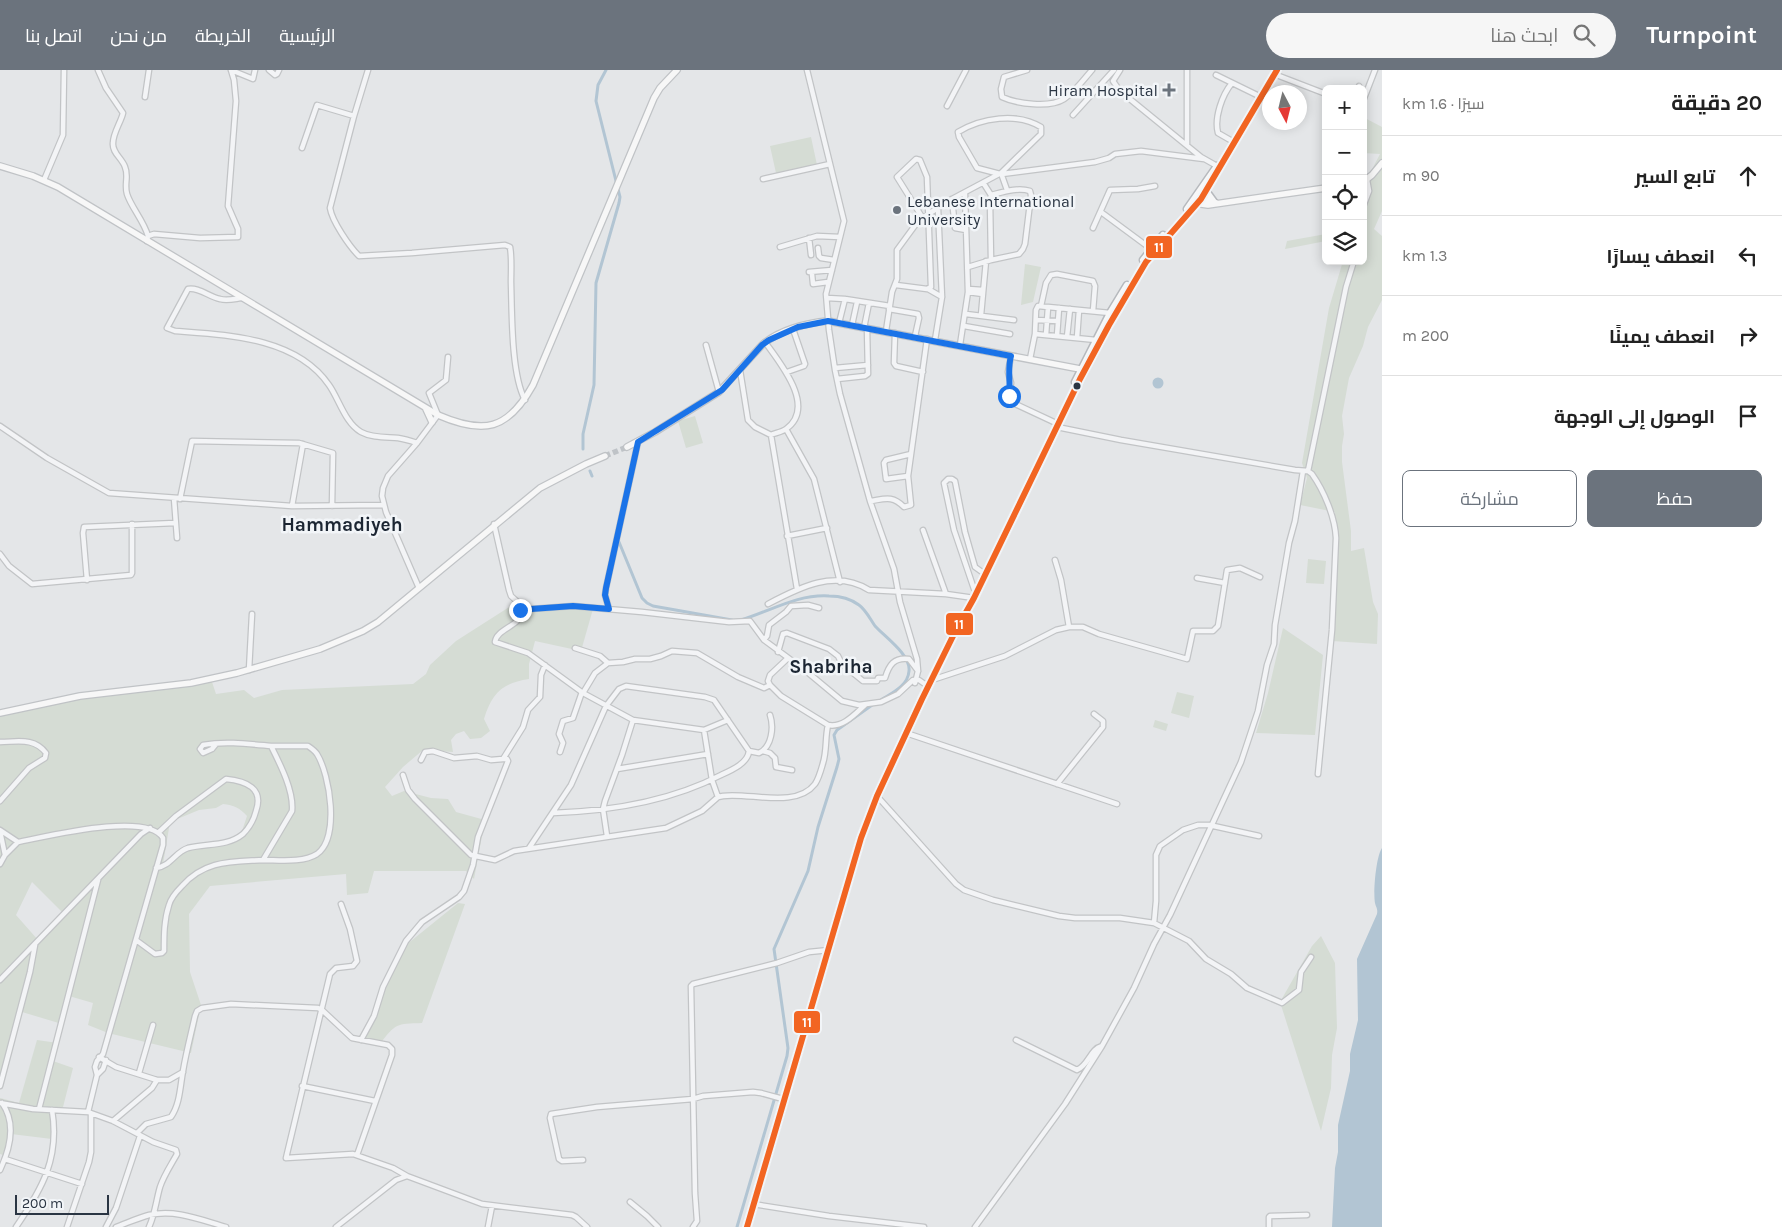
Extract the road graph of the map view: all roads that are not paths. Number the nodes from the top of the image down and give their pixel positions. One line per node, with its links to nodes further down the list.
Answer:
1 (64, 70): 39 (street)
2 (98, 70): 57 (street)
3 (148, 70): 24 (street)
4 (231, 70): 5 (street); 57 (street)
5 (255, 70)
6 (269, 70): 7 (street)
7 (279, 70)
8 (368, 70): 27 (street)
9 (677, 70): 125 (main road)
10 (807, 70): 33 (street)
11 (966, 70): 25 (street)
12 (1028, 70): 13 (street)
13 (1092, 70)
14 (1114, 70): 26 (street)
15 (1120, 70): 29 (street)
16 (1187, 70): 29 (street)
17 (1375, 70): 21 (street)
18 (1275, 71): 22 (street); 23 (highway); 44 (highway)
19 (1216, 75): 20 (street)
20 (1232, 83): 23 (street); 28 (street)
21 (1367, 91)
22 (1322, 92)
23 (1259, 96): 28 (highway)
24 (145, 97)
25 (947, 106)
26 (1073, 115)
27 (354, 116): 30 (street); 125 (street)
28 (1232, 140): 35 (highway)
29 (1187, 145): 31 (street)
30 (302, 148)
31 (1204, 159): 35 (street); 36 (street)
32 (1382, 163): 37 (main road)
33 (830, 164): 38 (street); 56 (street)
34 (0, 166): 39 (main road)
35 (1217, 166): 48 (highway)
36 (1001, 174): 36 (street); 40 (street); 43 (street)
37 (1367, 178)
38 (763, 179)
39 (44, 180): 57 (main road)
40 (984, 184): 45 (street); 46 (street)
41 (1155, 186): 51 (street)
42 (1322, 189): 49 (main road)
43 (1007, 190): 46 (street); 64 (street)
44 (1206, 191): 48 (highway); 49 (highway)
45 (965, 194): 47 (street); 55 (street)
46 (992, 195): 64 (street)
47 (952, 199): 50 (street); 55 (street)
48 (1197, 201): 49 (main road); 61 (highway); 120 (highway)
49 (1215, 203)
50 (938, 208): 52 (street); 73 (street)
51 (1101, 212): 54 (street); 61 (street)
52 (928, 215): 53 (street); 53 (street); 70 (street)
53 (922, 217): 69 (street)
54 (1093, 228)
55 (966, 230): 66 (street)
56 (840, 237): 58 (street); 63 (street)
57 (148, 238): 74 (main road)
58 (809, 238): 59 (street); 62 (street)
59 (780, 247)
60 (818, 248): 63 (street)
61 (1150, 249): 86 (highway)
62 (810, 255)
63 (834, 260): 67 (street)
64 (988, 260): 66 (street); 72 (street)
65 (1353, 265): 139 (street)
66 (968, 267): 71 (street)
67 (832, 270): 68 (street); 68 (street)
68 (828, 282): 75 (street)
69 (896, 285): 70 (street); 80 (street)
70 (928, 289): 73 (street)
71 (968, 291): 72 (street); 87 (street)
72 (983, 292): 88 (street)
73 (942, 297): 109 (street)
74 (241, 298): 126 (main road); 134 (street)
75 (827, 298): 76 (street); 92 (street)
76 (845, 299): 77 (street); 94 (street)
77 (857, 302): 78 (street); 95 (street)
78 (869, 303): 80 (street); 97 (street)
79 (1041, 306): 81 (street); 85 (street); 90 (street)
80 (890, 307): 99 (street); 104 (street)
81 (1048, 307): 82 (street); 91 (street)
82 (1058, 308): 83 (street); 93 (street)
83 (1070, 309): 84 (street); 106 (street)
84 (1079, 310): 85 (street); 107 (street)
85 (1093, 311): 86 (street)
86 (1110, 313): 110 (highway)
87 (966, 314): 88 (street); 96 (street)
88 (981, 315): 89 (street)
89 (1014, 320)
90 (1036, 320): 91 (street); 102 (street)
91 (1047, 320): 93 (street); 103 (street)
92 (828, 321): 94 (main road); 98 (main road); 118 (street)
93 (1058, 322): 105 (street)
94 (839, 323): 95 (main road)
95 (852, 325): 97 (main road)
96 (964, 326): 101 (street); 113 (street)
97 (866, 328): 99 (main road); 117 (street)
98 (793, 329): 111 (main road); 121 (street)
99 (886, 332): 100 (main road)
100 (895, 333): 104 (main road); 122 (street)
101 (1010, 334)
102 (1035, 334): 103 (street); 116 (street)
103 (1046, 335): 105 (street)
104 (915, 336): 108 (main road)
105 (1057, 336): 106 (street)
106 (1067, 337): 107 (street)
107 (1077, 338): 110 (street)
108 (928, 339): 109 (main road); 122 (street)
109 (935, 340): 113 (main road)
110 (1096, 340): 120 (highway)
111 (765, 342): 119 (main road); 121 (street)
112 (706, 345): 124 (street)
113 (960, 345): 114 (main road)
114 (1011, 356): 116 (main road); 129 (street)
115 (448, 357): 127 (street)
116 (1030, 359): 120 (main road)
117 (868, 365): 118 (street); 123 (street)
118 (835, 368): 123 (street)
119 (740, 370): 124 (main road); 132 (street)
120 (1083, 370): 129 (highway)
121 (787, 372): 131 (street)
122 (923, 372): 137 (street)
123 (837, 380): 143 (street)
124 (718, 392): 133 (main road)
125 (525, 400): 127 (main road)
126 (425, 407): 127 (main road); 128 (main road)
127 (438, 415): 128 (street)
128 (432, 422): 134 (street)
129 (1056, 425): 139 (street); 160 (highway)
130 (0, 426): 141 (street)
131 (786, 429): 132 (street); 152 (street)
132 (771, 435): 154 (street)
133 (638, 442): 136 (main road); 175 (street)
134 (417, 443): 144 (street)
135 (303, 444): 142 (street); 145 (street); 146 (street)
136 (627, 447)
137 (911, 454): 140 (street); 140 (street)
138 (605, 456): 149 (main road)
139 (1306, 471): 211 (street); 222 (street)
140 (908, 476): 143 (street)
141 (174, 498): 142 (street); 147 (street)
142 (180, 499): 145 (street)
143 (870, 501): 169 (street)
144 (383, 505): 146 (street); 166 (street)
145 (292, 506): 146 (street)
146 (332, 506)
147 (175, 523): 148 (street); 155 (street)
148 (132, 524): 163 (street); 163 (street)
149 (494, 524): 166 (main road); 173 (street)
150 (963, 524): 151 (street); 151 (street); 158 (street)
151 (953, 526): 159 (street)
152 (828, 528): 154 (street); 164 (street)
153 (922, 530): 170 (street)
154 (787, 536): 167 (street)
155 (177, 538)
156 (0, 554): 163 (street)
157 (1055, 560): 177 (street)
158 (975, 566): 159 (street); 160 (street)
159 (967, 571): 168 (street)
160 (981, 576): 168 (highway); 171 (highway)
161 (1260, 577): 165 (street)
162 (1198, 578): 165 (street)
163 (87, 580)
164 (840, 582): 167 (street); 169 (street)
165 (1225, 583): 177 (street)
166 (418, 588): 184 (main road)
167 (797, 589): 172 (street)
168 (974, 589): 171 (highway)
169 (898, 591): 170 (street); 185 (street)
170 (946, 594): 171 (street)
171 (973, 597): 187 (highway)
172 (768, 604)
173 (521, 606): 175 (street); 183 (street)
174 (820, 608): 178 (street)
175 (609, 609): 178 (street)
176 (252, 614): 184 (street)
177 (1069, 626): 187 (street)
178 (764, 640): 180 (street)
179 (575, 648): 182 (street)
180 (778, 652): 181 (street); 185 (street)
181 (787, 659): 188 (street); 190 (street)
182 (608, 663): 188 (street); 189 (street)
183 (545, 665): 189 (street); 207 (street)
184 (249, 670): 192 (main road)
185 (918, 671): 186 (street)
186 (916, 681): 187 (street); 190 (street)
187 (928, 684): 199 (highway)
188 (770, 685): 197 (street)
189 (582, 692): 191 (street); 205 (street)
190 (866, 704): 197 (street)
191 (606, 706): 195 (street); 196 (street); 220 (street)
192 (0, 713)
193 (770, 714): 204 (street)
194 (1094, 714): 214 (street)
195 (633, 720): 198 (street); 209 (street)
196 (728, 720): 198 (street); 203 (street)
197 (828, 725): 216 (street)
198 (704, 730): 206 (street)
199 (906, 734): 214 (street); 215 (highway)
200 (0, 742): 217 (street)
201 (216, 744): 202 (street)
202 (271, 746): 233 (street); 233 (street)
203 (749, 751): 204 (street); 213 (street)
204 (763, 751): 210 (street)
205 (560, 752)
206 (708, 754): 209 (street); 213 (street)
207 (503, 759): 208 (street); 231 (street)
208 (421, 760)
209 (618, 769): 219 (street)
210 (792, 770)
211 (1318, 774)
212 (403, 775): 231 (street)
213 (712, 780): 216 (street); 219 (street)
214 (1057, 784): 218 (street)
215 (877, 796): 238 (street); 242 (highway)
216 (718, 797): 227 (street)
217 (0, 801)
218 (1117, 804)
219 (604, 808): 220 (street); 227 (street)
220 (553, 813): 230 (street)
221 (139, 825): 223 (street); 226 (street); 229 (street)
222 (1212, 826): 228 (street); 238 (street); 239 (street)
223 (150, 828): 225 (street); 226 (street)
224 (0, 830): 229 (street); 232 (street)
225 (159, 832): 235 (street); 235 (street)
226 (141, 834): 236 (street)
227 (607, 836): 230 (street)
228 (1259, 836)
229 (18, 842): 232 (street)
230 (529, 848): 231 (street)
231 (474, 855): 249 (street)
232 (5, 856): 234 (street)
233 (263, 860): 240 (street)
234 (0, 864)
235 (156, 868): 240 (street)
236 (98, 880): 241 (street); 267 (street)
237 (341, 904): 247 (street)
238 (1154, 923): 239 (street)
239 (1163, 927): 244 (street); 251 (street)
240 (136, 940): 252 (street)
241 (35, 943): 243 (street); 245 (street)
242 (829, 950): 263 (highway); 264 (street)
243 (24, 954): 245 (street); 246 (street)
244 (1311, 958)
245 (32, 959): 261 (street)
246 (0, 980)
247 (322, 1010): 249 (street); 257 (street); 262 (street)
248 (153, 1025): 258 (street)
249 (361, 1040): 265 (street)
250 (1016, 1040): 251 (street)
251 (1102, 1046): 297 (street)
252 (101, 1055): 253 (street); 254 (street)
253 (106, 1061): 255 (street); 256 (street)
254 (96, 1067): 256 (street); 259 (street)
255 (116, 1067): 256 (street); 258 (street)
256 (103, 1069): 259 (street)
257 (183, 1072): 260 (street); 271 (street)
258 (139, 1073): 260 (street)
259 (97, 1075): 269 (street)
260 (157, 1080): 270 (street)
261 (0, 1086)
262 (302, 1086): 265 (street); 272 (street)
263 (778, 1098): 264 (street); 280 (highway)
264 (693, 1099): 274 (street); 295 (street)
265 (375, 1101): 272 (street)
266 (1, 1103): 267 (street); 273 (street)
267 (39, 1109): 268 (street)
268 (52, 1110): 269 (street); 276 (street)
269 (90, 1113): 270 (street); 278 (street)
270 (114, 1121): 271 (street)
271 (138, 1135): 282 (street); 287 (street)
272 (357, 1155): 277 (street)
273 (5, 1159): 275 (street); 276 (street)
274 (582, 1160)
275 (0, 1170)
276 (47, 1173): 278 (street); 285 (street)
277 (407, 1176): 281 (street); 291 (street)
278 (82, 1184): 286 (street)
279 (630, 1202): 294 (street)
280 (753, 1204): 284 (street); 296 (highway)
281 (492, 1206): 292 (street); 293 (street)
282 (155, 1214): 288 (street); 289 (street); 290 (street)
283 (1307, 1215): 298 (street)
284 (924, 1226)
285 (16, 1227)
286 (66, 1227)
287 (106, 1227)
288 (116, 1227)
289 (149, 1227)
290 (226, 1227)
291 (336, 1227)
292 (488, 1227)
293 (587, 1227)
294 (658, 1227)
295 (693, 1227)
296 (746, 1227)
297 (975, 1227)
298 (1269, 1227)

